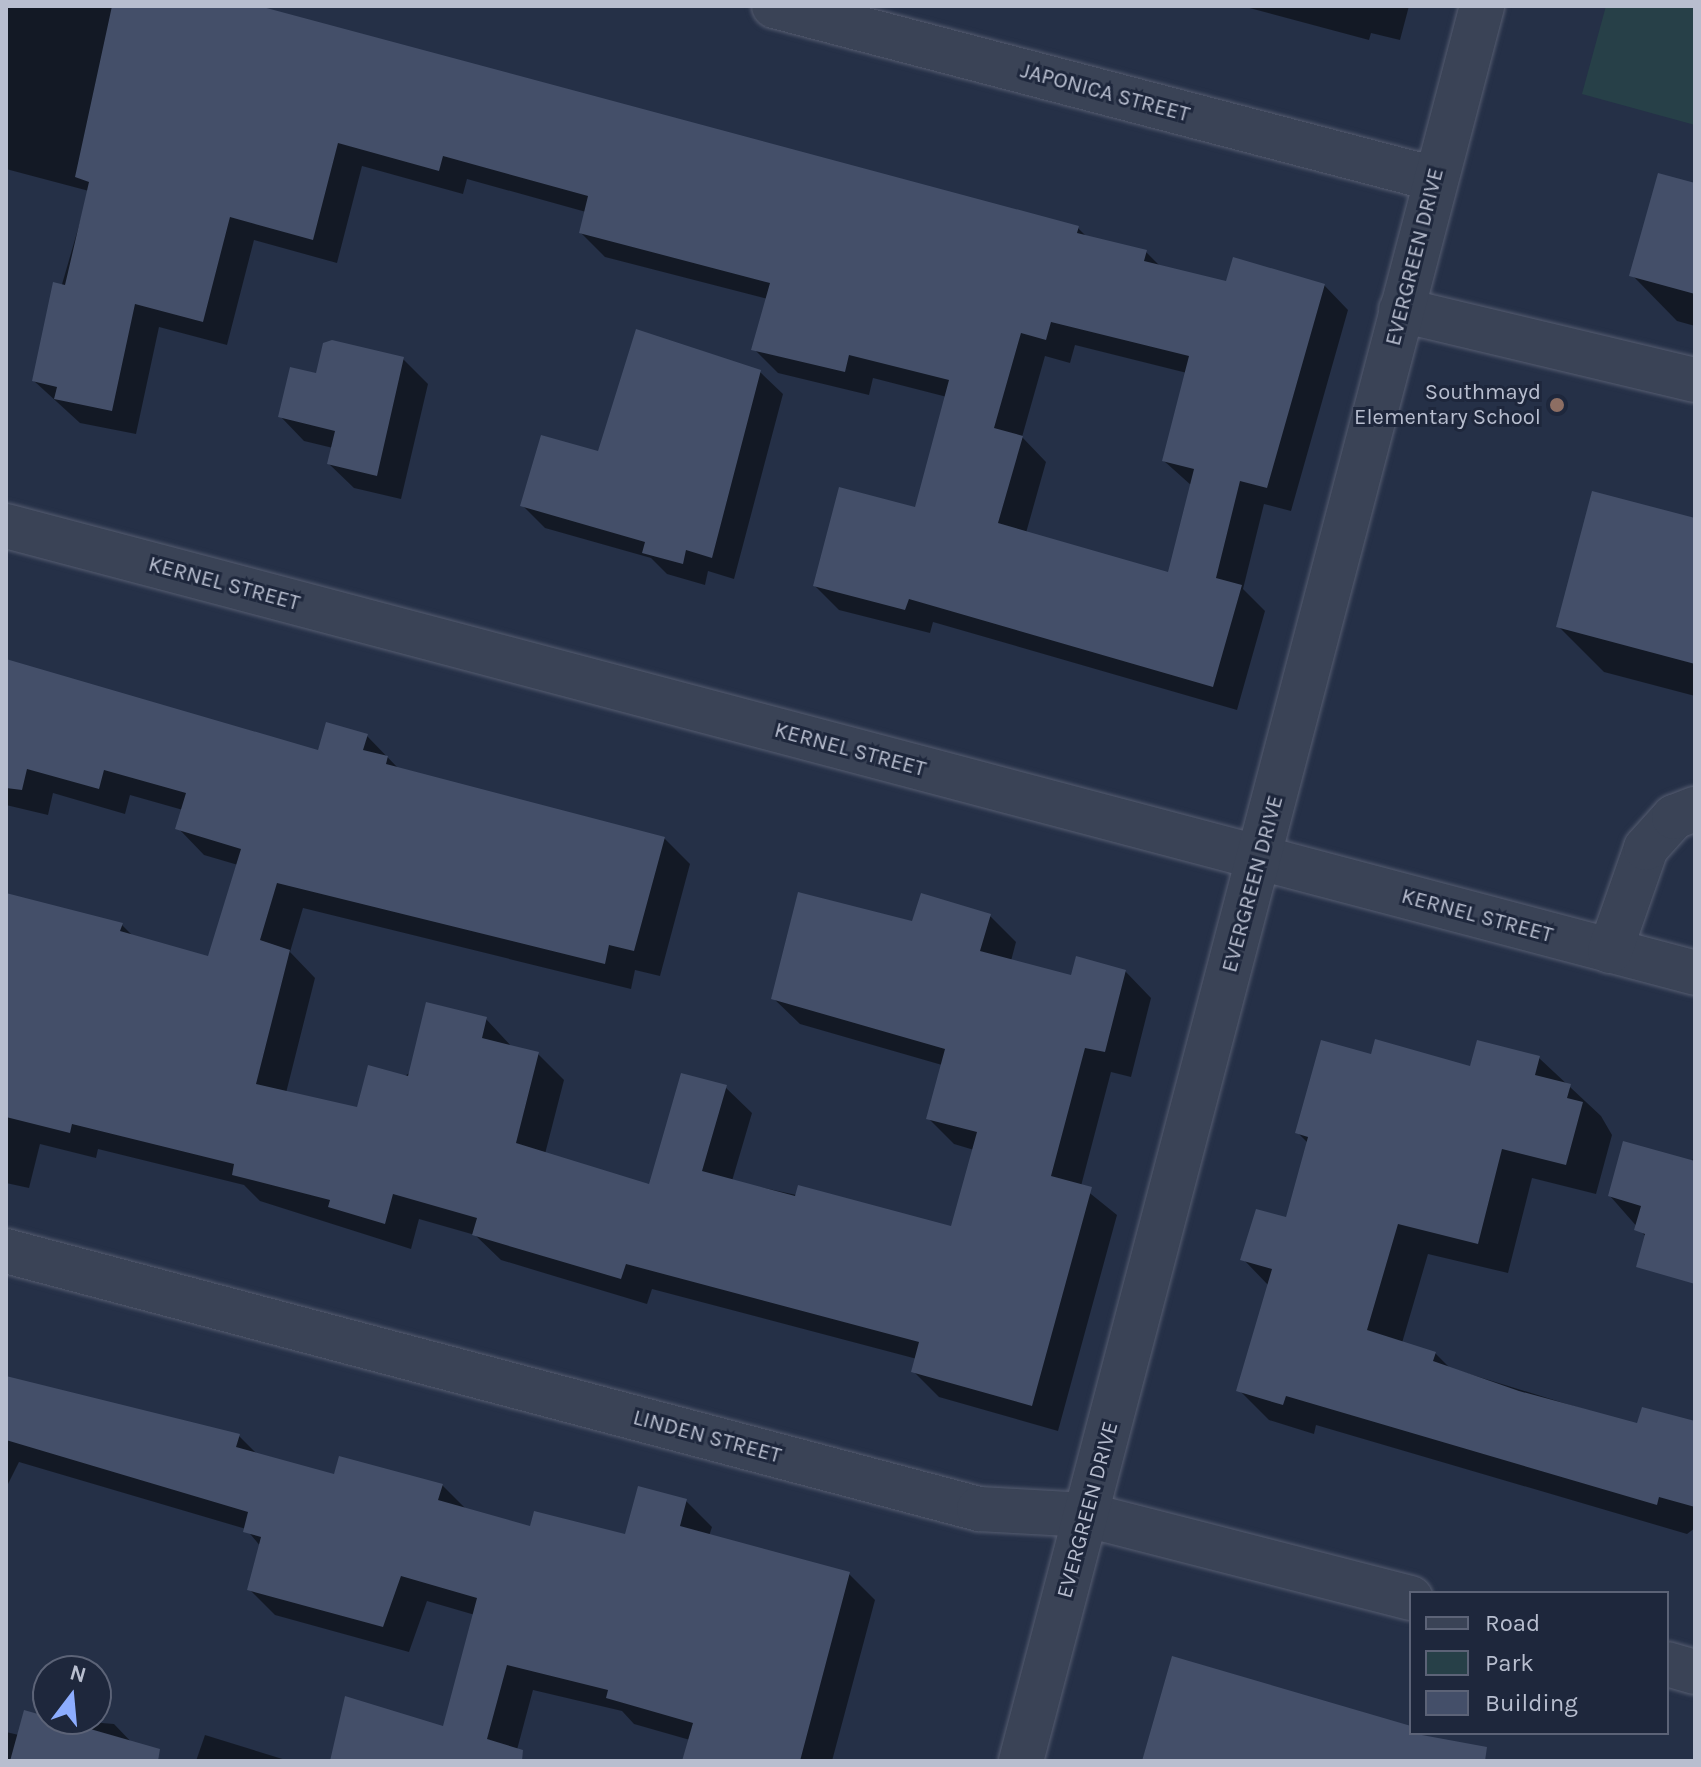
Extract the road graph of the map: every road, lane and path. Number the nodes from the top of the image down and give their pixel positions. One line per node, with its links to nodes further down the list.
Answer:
1 (774, 6): 3 (street, JAPONICA STREET)
2 (1482, 6): 3 (street, EVERGREEN DRIVE)
3 (1435, 179): 4 (street, EVERGREEN DRIVE)
4 (1401, 310): 5 (street); 8 (street, EVERGREEN DRIVE)
5 (1695, 380)
6 (6, 526): 8 (street, KERNEL STREET)
7 (1695, 809): 9 (street)
8 (1260, 859): 9 (street, KERNEL STREET); 12 (street, EVERGREEN DRIVE)
9 (1610, 951): 10 (street, KERNEL STREET)
10 (1695, 973)
11 (6, 1251): 12 (street, LINDEN STREET)
12 (1087, 1515): 13 (street, LINDEN STREET); 16 (street, EVERGREEN DRIVE)
13 (1409, 1597)
14 (1669, 1665): 15 (street)
15 (1695, 1672)
16 (1021, 1761)

